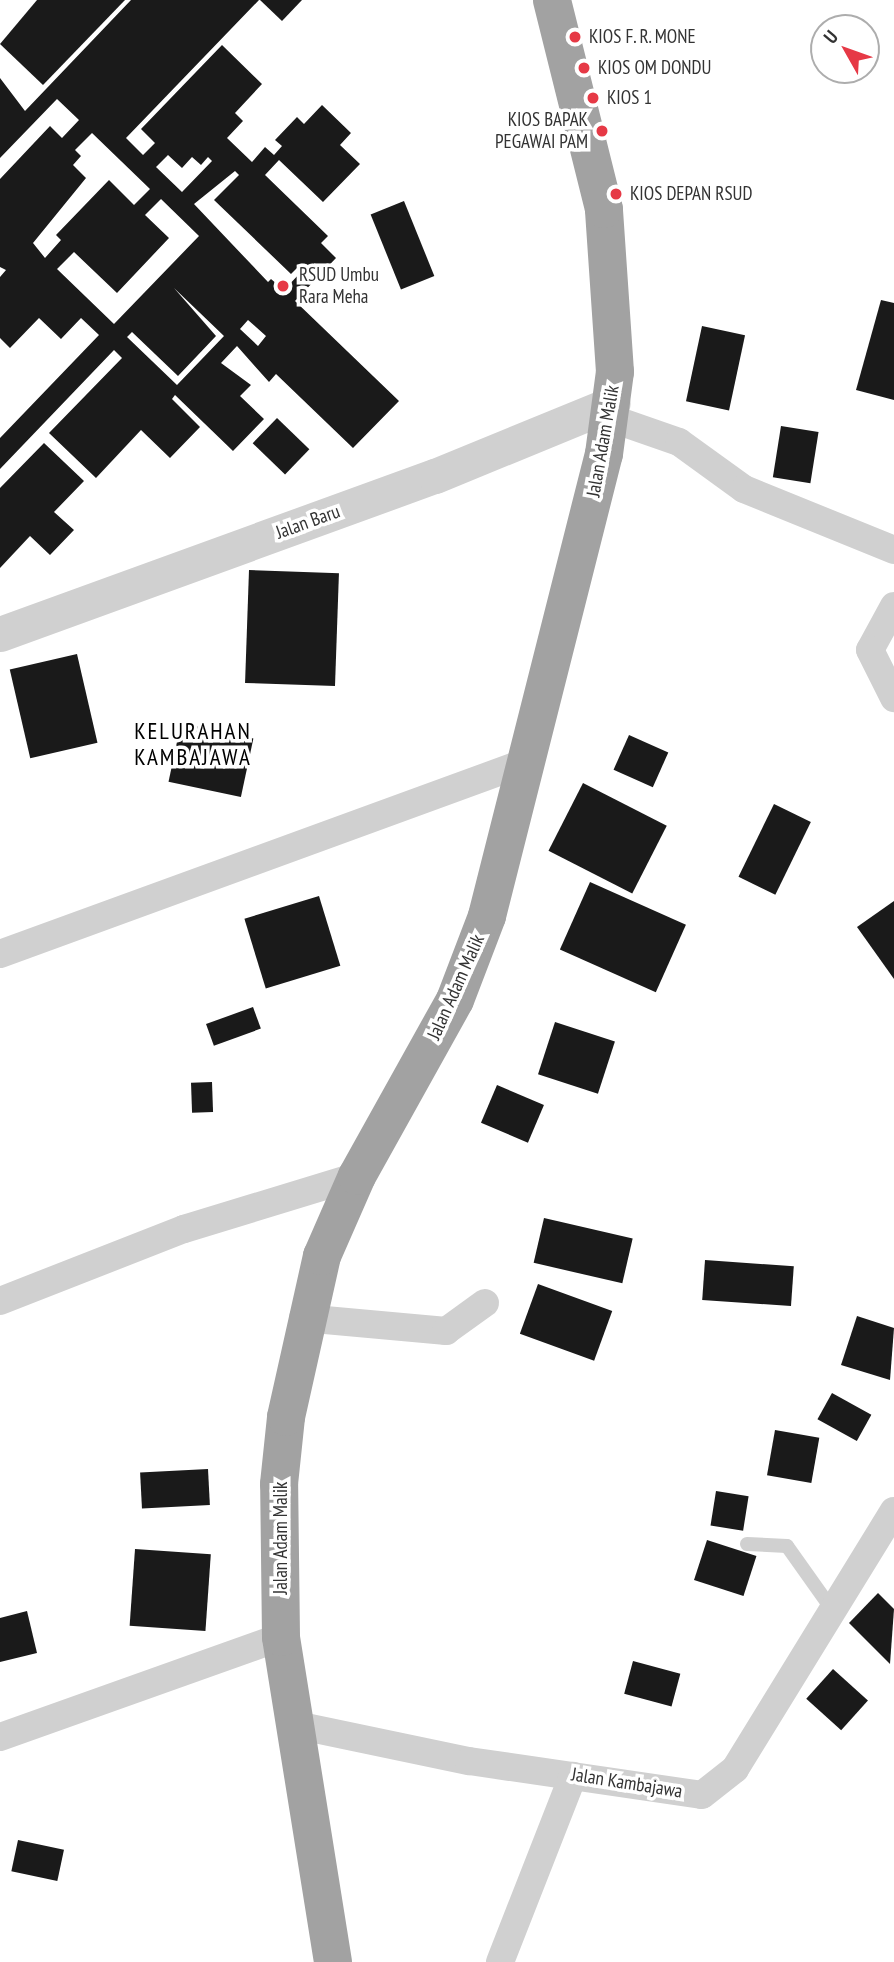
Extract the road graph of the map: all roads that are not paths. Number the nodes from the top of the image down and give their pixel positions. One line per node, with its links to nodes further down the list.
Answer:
1 (552, 0): 2 (highway, Jalan Adam Malik)
2 (612, 411): 3 (street); 5 (street, Jalan Baru); 7 (highway, Jalan Adam Malik)
3 (894, 550)
4 (894, 606): 6 (street)
5 (0, 634)
6 (894, 698)
7 (529, 761): 8 (street); 9 (highway, Jalan Adam Malik)
8 (0, 954)
9 (357, 1177): 10 (street); 12 (highway, Jalan Adam Malik)
10 (0, 1301)
11 (485, 1303): 12 (street)
12 (303, 1318): 16 (highway, Jalan Adam Malik)
13 (894, 1511): 15 (street, Jalan Kambajawa)
14 (747, 1544): 15 (lane)
15 (831, 1608): 19 (street, Jalan Kambajawa)
16 (281, 1637): 17 (highway, Jalan Adam Malik); 18 (street)
17 (296, 1725): 19 (street, Jalan Kambajawa); 20 (highway, Jalan Adam Malik)
18 (0, 1738)
19 (573, 1776): 21 (street)
20 (333, 1962)
21 (500, 1962)

